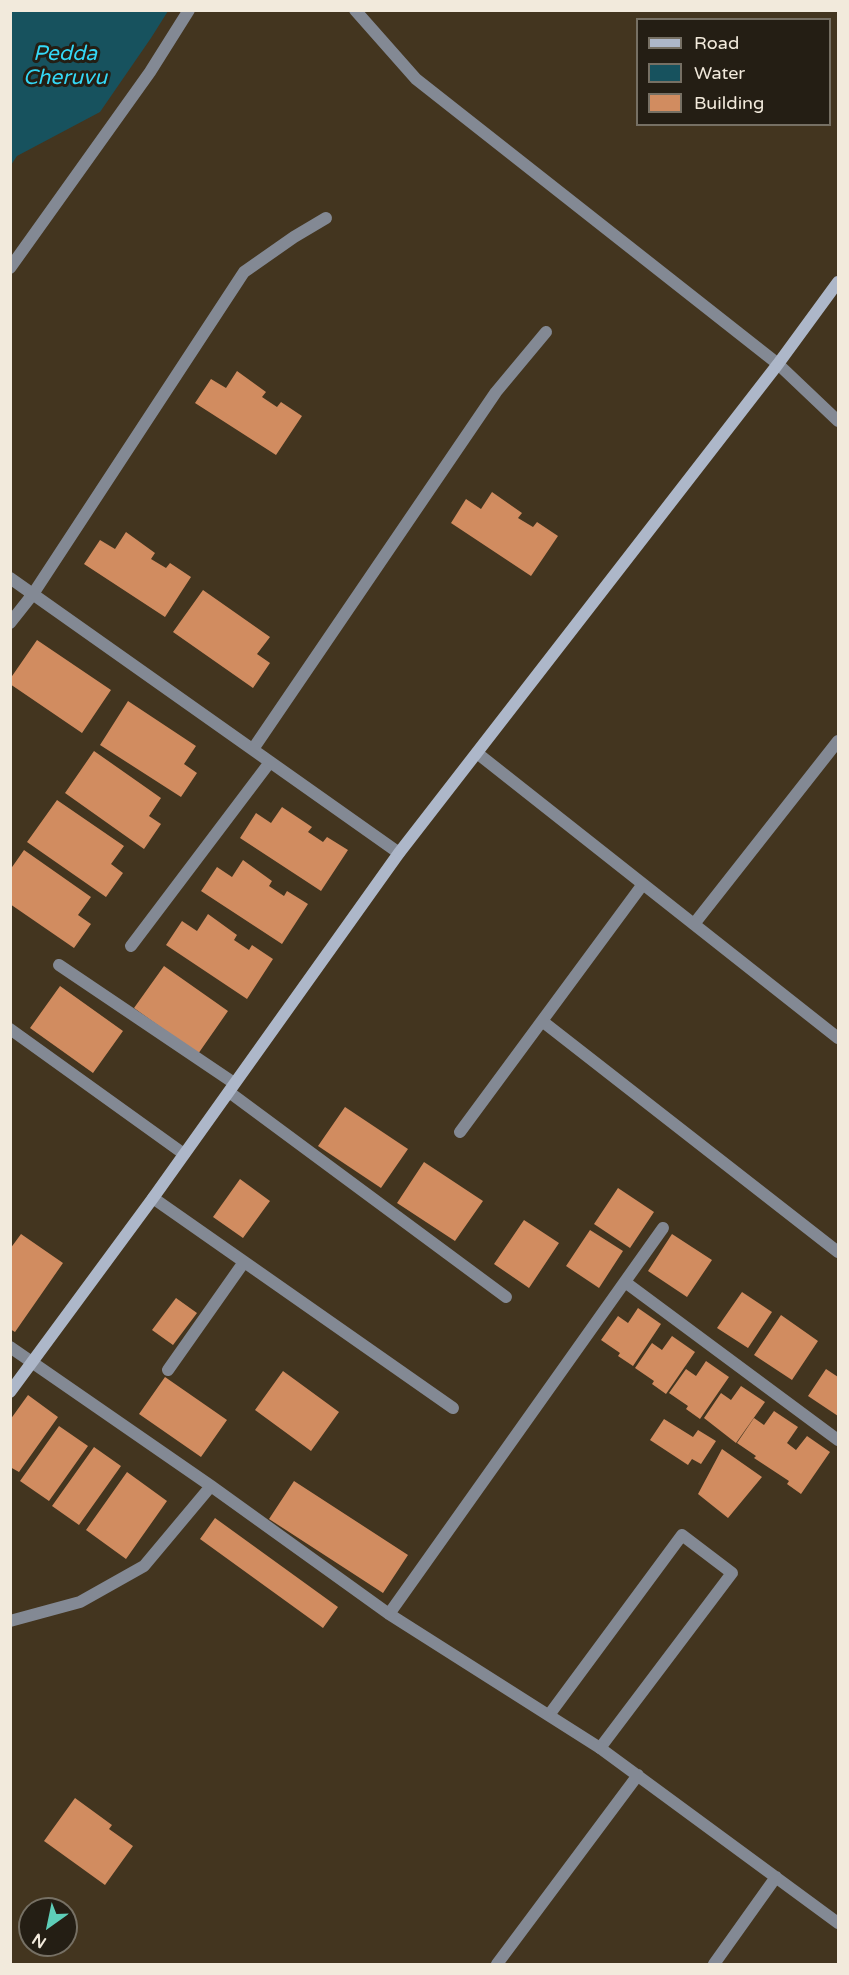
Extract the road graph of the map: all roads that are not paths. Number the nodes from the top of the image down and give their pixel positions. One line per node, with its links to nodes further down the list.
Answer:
1 (189, 10): 4 (street)
2 (355, 10): 7 (street)
3 (326, 218): 10 (street)
4 (10, 268)
5 (838, 282): 7 (street)
6 (546, 332): 13 (street)
7 (778, 364): 8 (street); 14 (street)
8 (838, 420)
9 (10, 578): 10 (street)
10 (33, 594): 11 (street); 13 (street)
11 (10, 623)
12 (838, 741): 18 (street)
13 (253, 749): 15 (street)
14 (477, 753): 16 (street); 17 (street)
15 (270, 762): 16 (street); 19 (street)
16 (399, 853): 24 (street)
17 (643, 884): 18 (street); 21 (street)
18 (694, 924): 23 (street)
19 (131, 946)
20 (59, 965): 24 (street)
21 (542, 1021): 25 (street); 29 (street)
22 (10, 1029): 26 (street)
23 (838, 1038)
24 (232, 1088): 26 (street); 32 (street)
25 (460, 1132)
26 (184, 1154): 27 (street)
27 (153, 1198): 30 (street); 34 (street)
28 (663, 1228): 31 (street)
29 (838, 1252)
30 (244, 1262): 35 (street); 37 (street)
31 (626, 1282): 38 (street); 40 (street)
32 (506, 1297)
33 (10, 1347): 34 (street)
34 (33, 1363): 36 (street); 39 (street)
35 (168, 1370)
36 (10, 1392)
37 (453, 1408)
38 (838, 1440)
39 (211, 1486): 40 (street); 41 (street)
40 (389, 1614): 42 (street)
41 (10, 1621)
42 (549, 1715): 43 (street); 43 (street)
43 (600, 1748): 44 (street)
44 (638, 1775): 45 (street); 47 (street)
45 (776, 1877): 46 (street); 48 (street)
46 (838, 1923)
47 (497, 1965)
48 (714, 1965)

